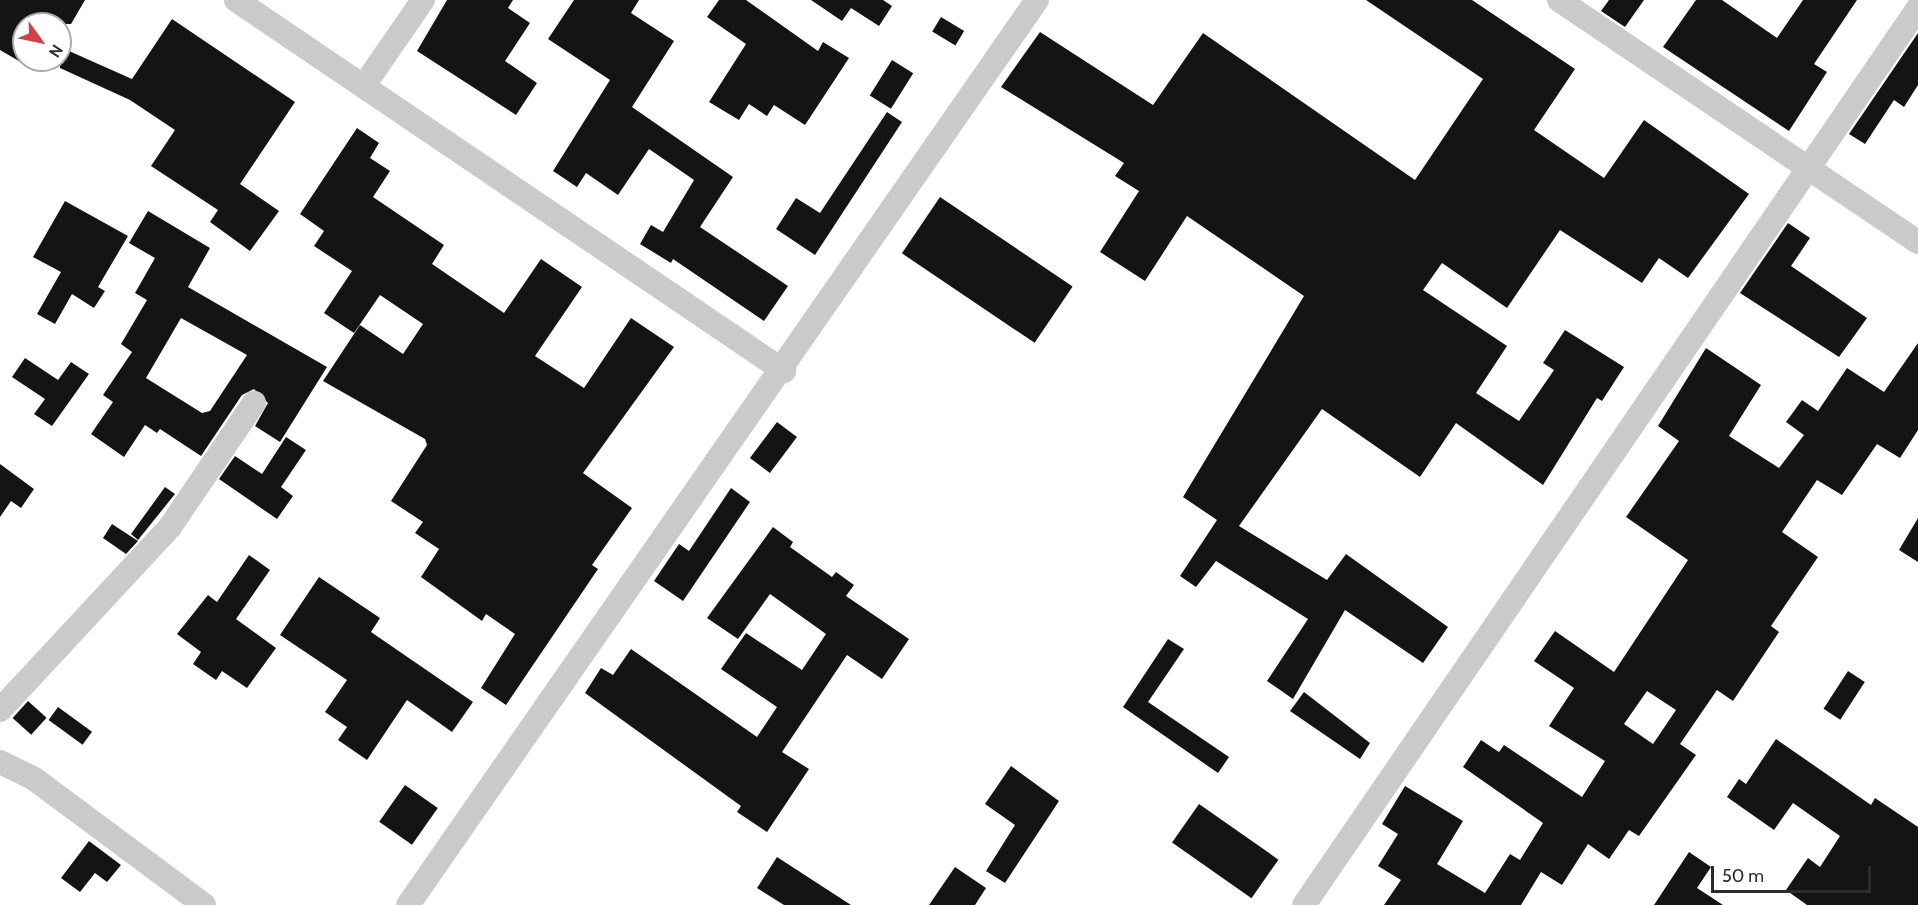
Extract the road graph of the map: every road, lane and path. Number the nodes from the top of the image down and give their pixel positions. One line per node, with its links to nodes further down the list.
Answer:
1 (236, 0): 6 (street)
2 (423, 0): 6 (street)
3 (1037, 0): 9 (street)
4 (1559, 0): 7 (street)
5 (1918, 8): 7 (street)
6 (365, 84): 9 (street)
7 (1808, 170): 8 (street); 15 (street)
8 (1918, 242)
9 (784, 371): 14 (street)
10 (254, 403): 11 (street)
11 (0, 710)
12 (0, 762): 13 (street)
13 (204, 905)
14 (408, 905)
15 (1304, 905)

